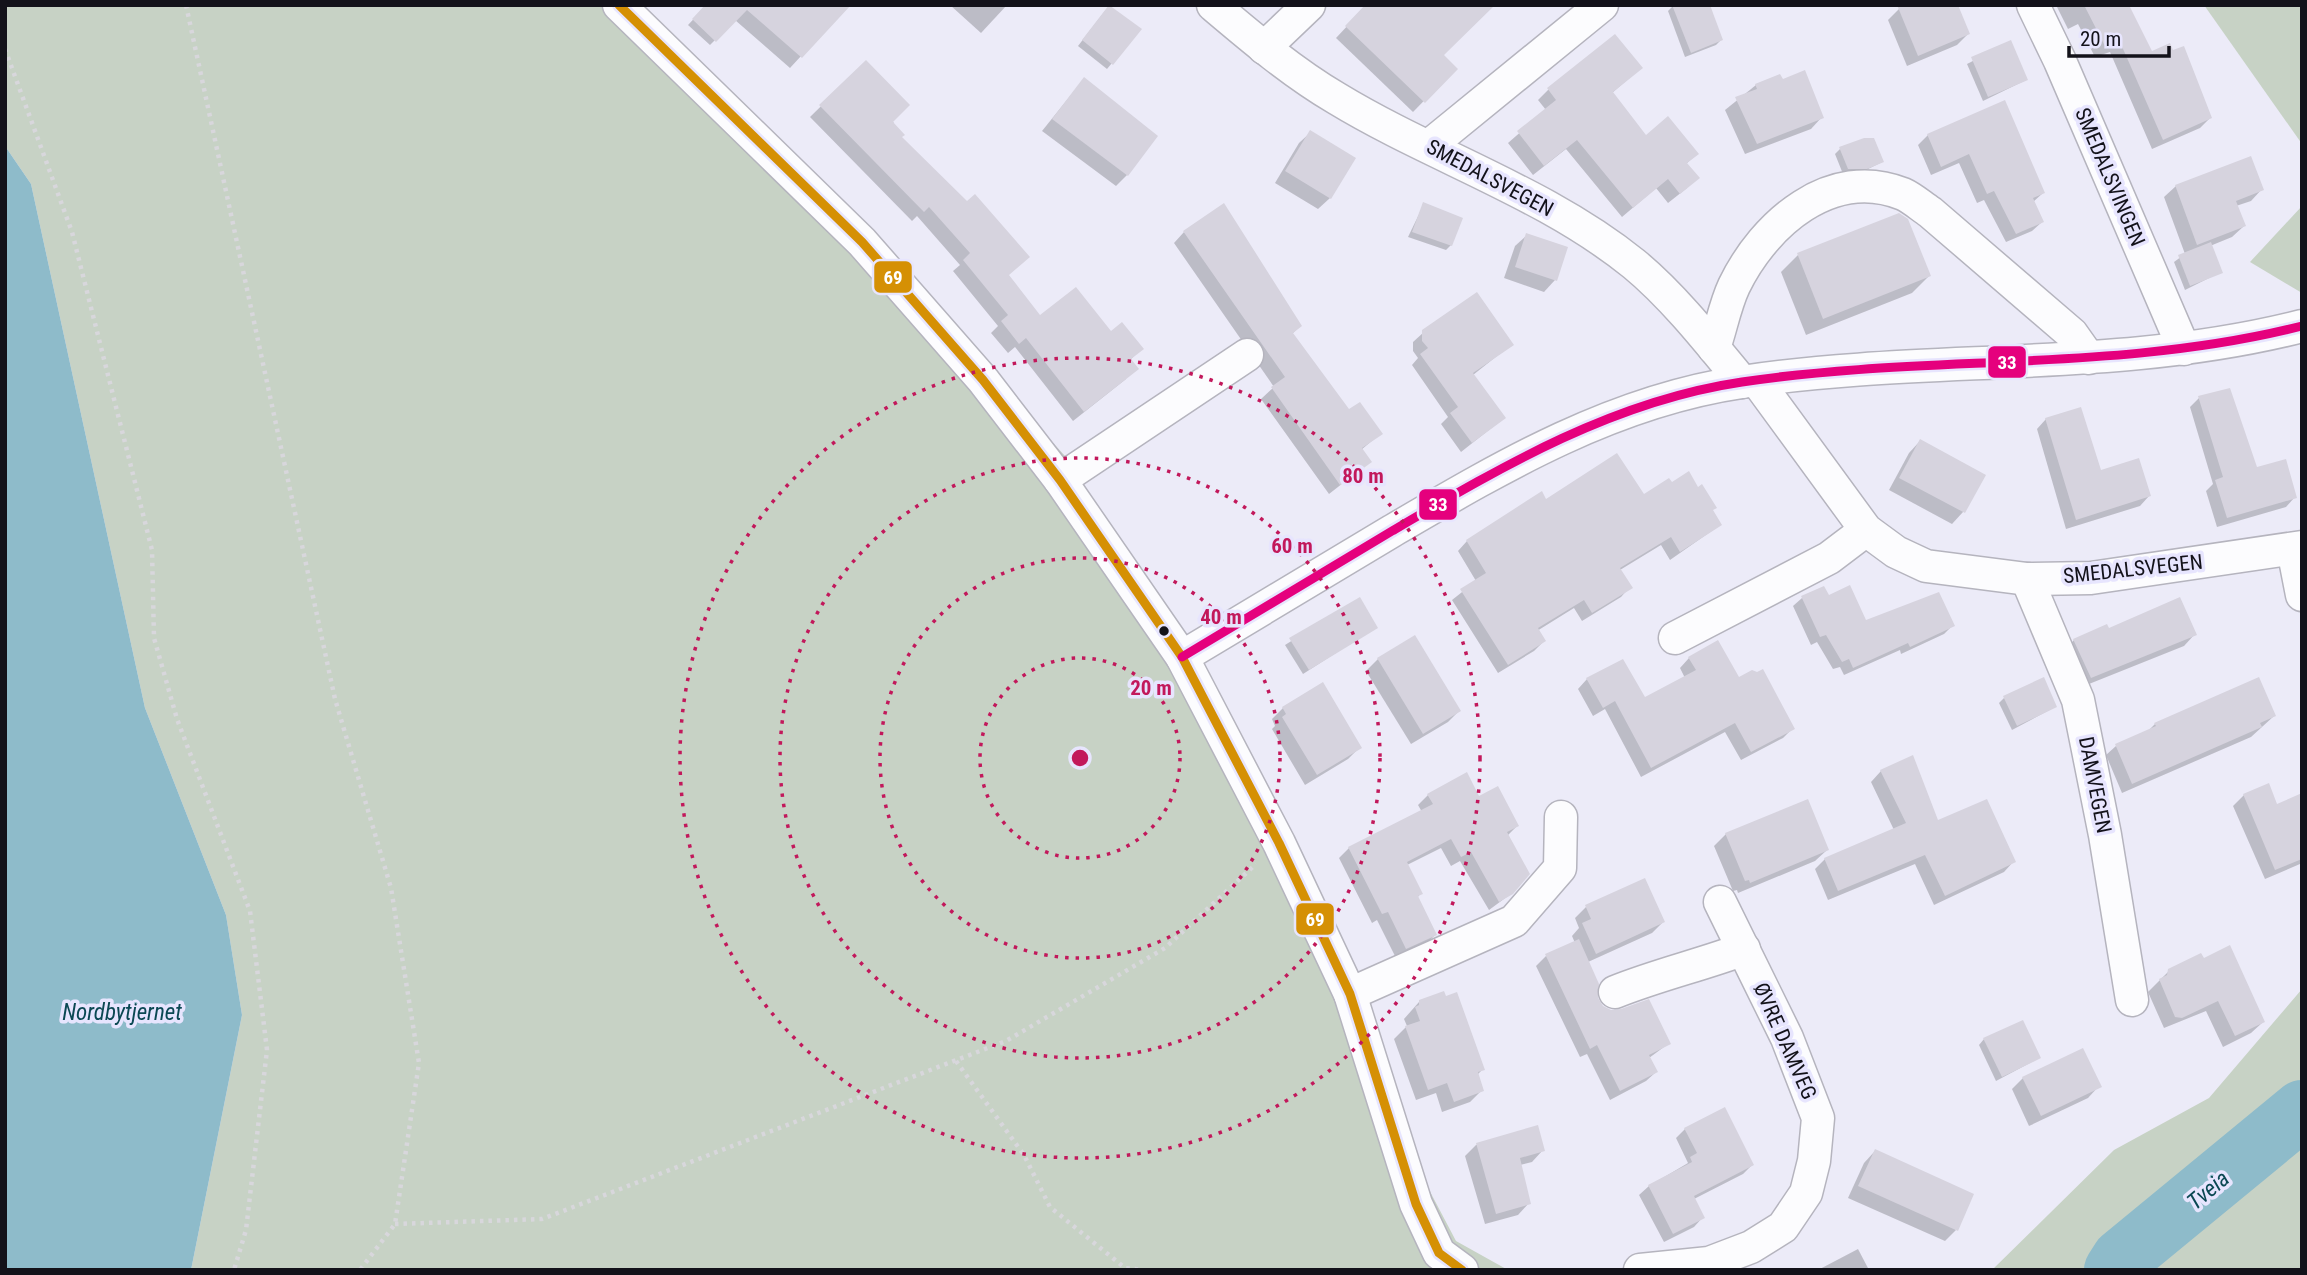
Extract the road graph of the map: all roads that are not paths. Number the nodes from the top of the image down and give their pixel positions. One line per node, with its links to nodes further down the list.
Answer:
1 (619, 5): 14 (street)
2 (1213, 5): 6 (street, SMEDALSVEGEN)
3 (1309, 5): 6 (street)
4 (1602, 5): 7 (street)
5 (2033, 5): 10 (street, SMEDALSVINGEN)
6 (1264, 48): 7 (street, SMEDALSVEGEN)
7 (1429, 146): 9 (street, SMEDALSVEGEN)
8 (2302, 326): 10 (street)
9 (1714, 348): 12 (street); 13 (street, SMEDALSVEGEN)
10 (2184, 349): 12 (street)
11 (1247, 355): 14 (street)
12 (2089, 358): 13 (street)
13 (1749, 381): 15 (street, SMEDALSVEGEN); 20 (street)
14 (1060, 480): 20 (street)
15 (1866, 530): 17 (street, SMEDALSVEGEN); 19 (street)
16 (2297, 548): 17 (street, SMEDALSVEGEN); 18 (street)
17 (2027, 579): 26 (street, DAMVEGEN)
18 (2302, 595)
19 (1675, 638)
20 (1182, 657): 25 (street)
21 (1561, 817): 25 (street)
22 (1720, 902): 23 (street, ØVRE DAMVEG)
23 (1744, 949): 24 (street); 28 (street, ØVRE DAMVEG)
24 (1615, 992)
25 (1350, 994): 27 (street)
26 (2132, 1000)
27 (1462, 1270)
28 (1640, 1270)

